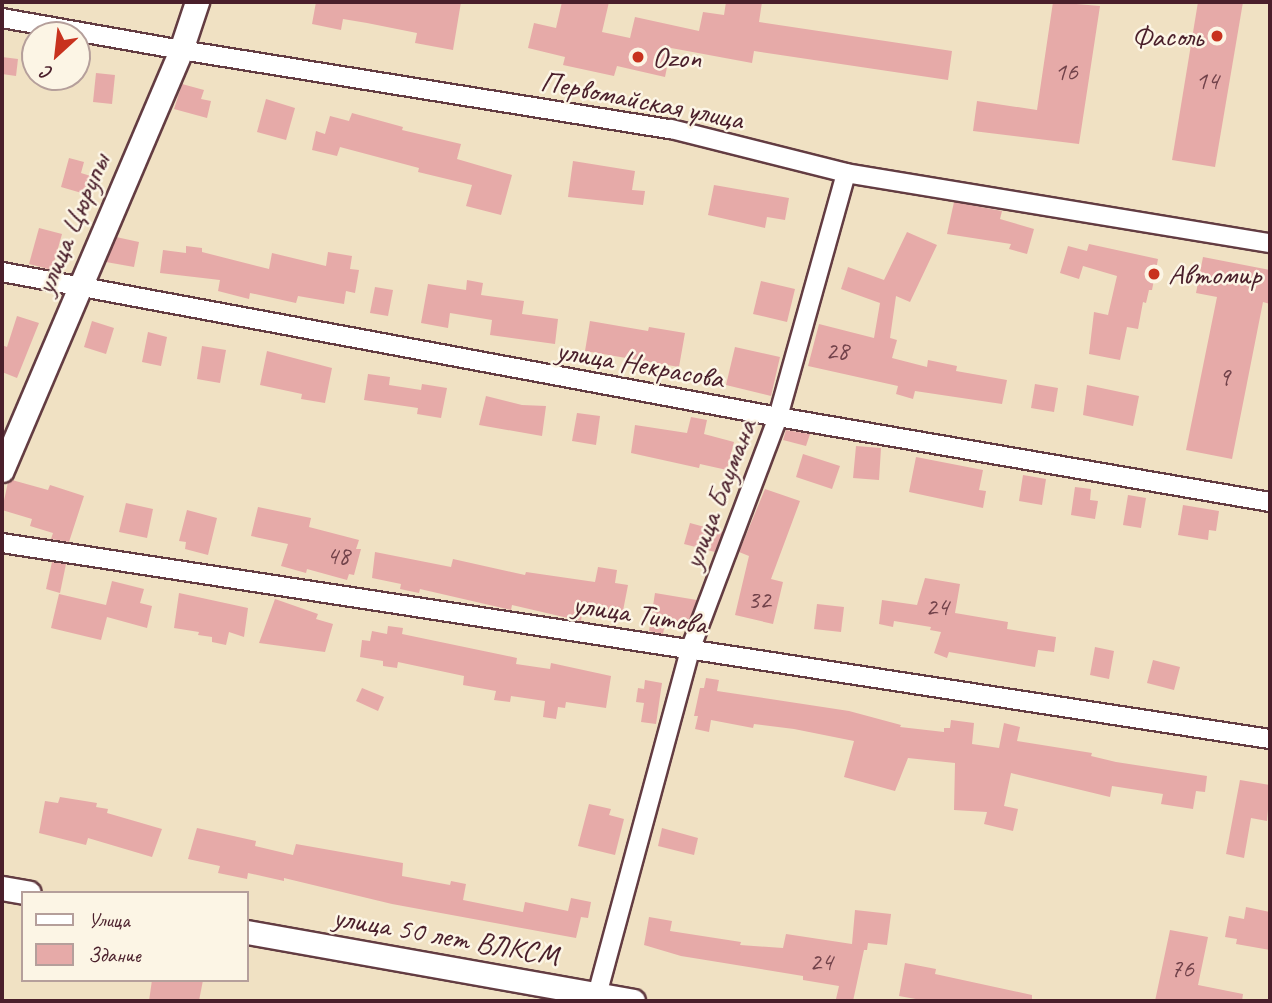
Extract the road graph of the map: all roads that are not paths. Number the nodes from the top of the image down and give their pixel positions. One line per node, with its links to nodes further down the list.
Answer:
1 (197, 2): 3 (street, улица Цюрупы)
2 (2, 18): 3 (street, Первомайская улица)
3 (181, 50): 4 (street, Первомайская улица); 7 (street, улица Цюрупы)
4 (846, 173): 5 (street, Первомайская улица); 8 (street, улица Баумана)
5 (1270, 243)
6 (2, 272): 7 (street, улица Некрасова)
7 (78, 289): 8 (street, улица Некрасова); 9 (street, улица Цюрупы)
8 (778, 417): 10 (street, улица Некрасова); 12 (street, улица Баумана)
9 (2, 470)
10 (1270, 502)
11 (2, 543): 12 (street, улица Титова)
12 (690, 650): 13 (street, улица Титова); 17 (street, улица Баумана)
13 (1270, 739)
14 (2, 888): 15 (street)
15 (21, 892)
16 (248, 932): 17 (street, улица 50 лет ВЛКСМ)
17 (597, 995): 18 (street, улица 50 лет ВЛКСМ)
18 (633, 1001)

